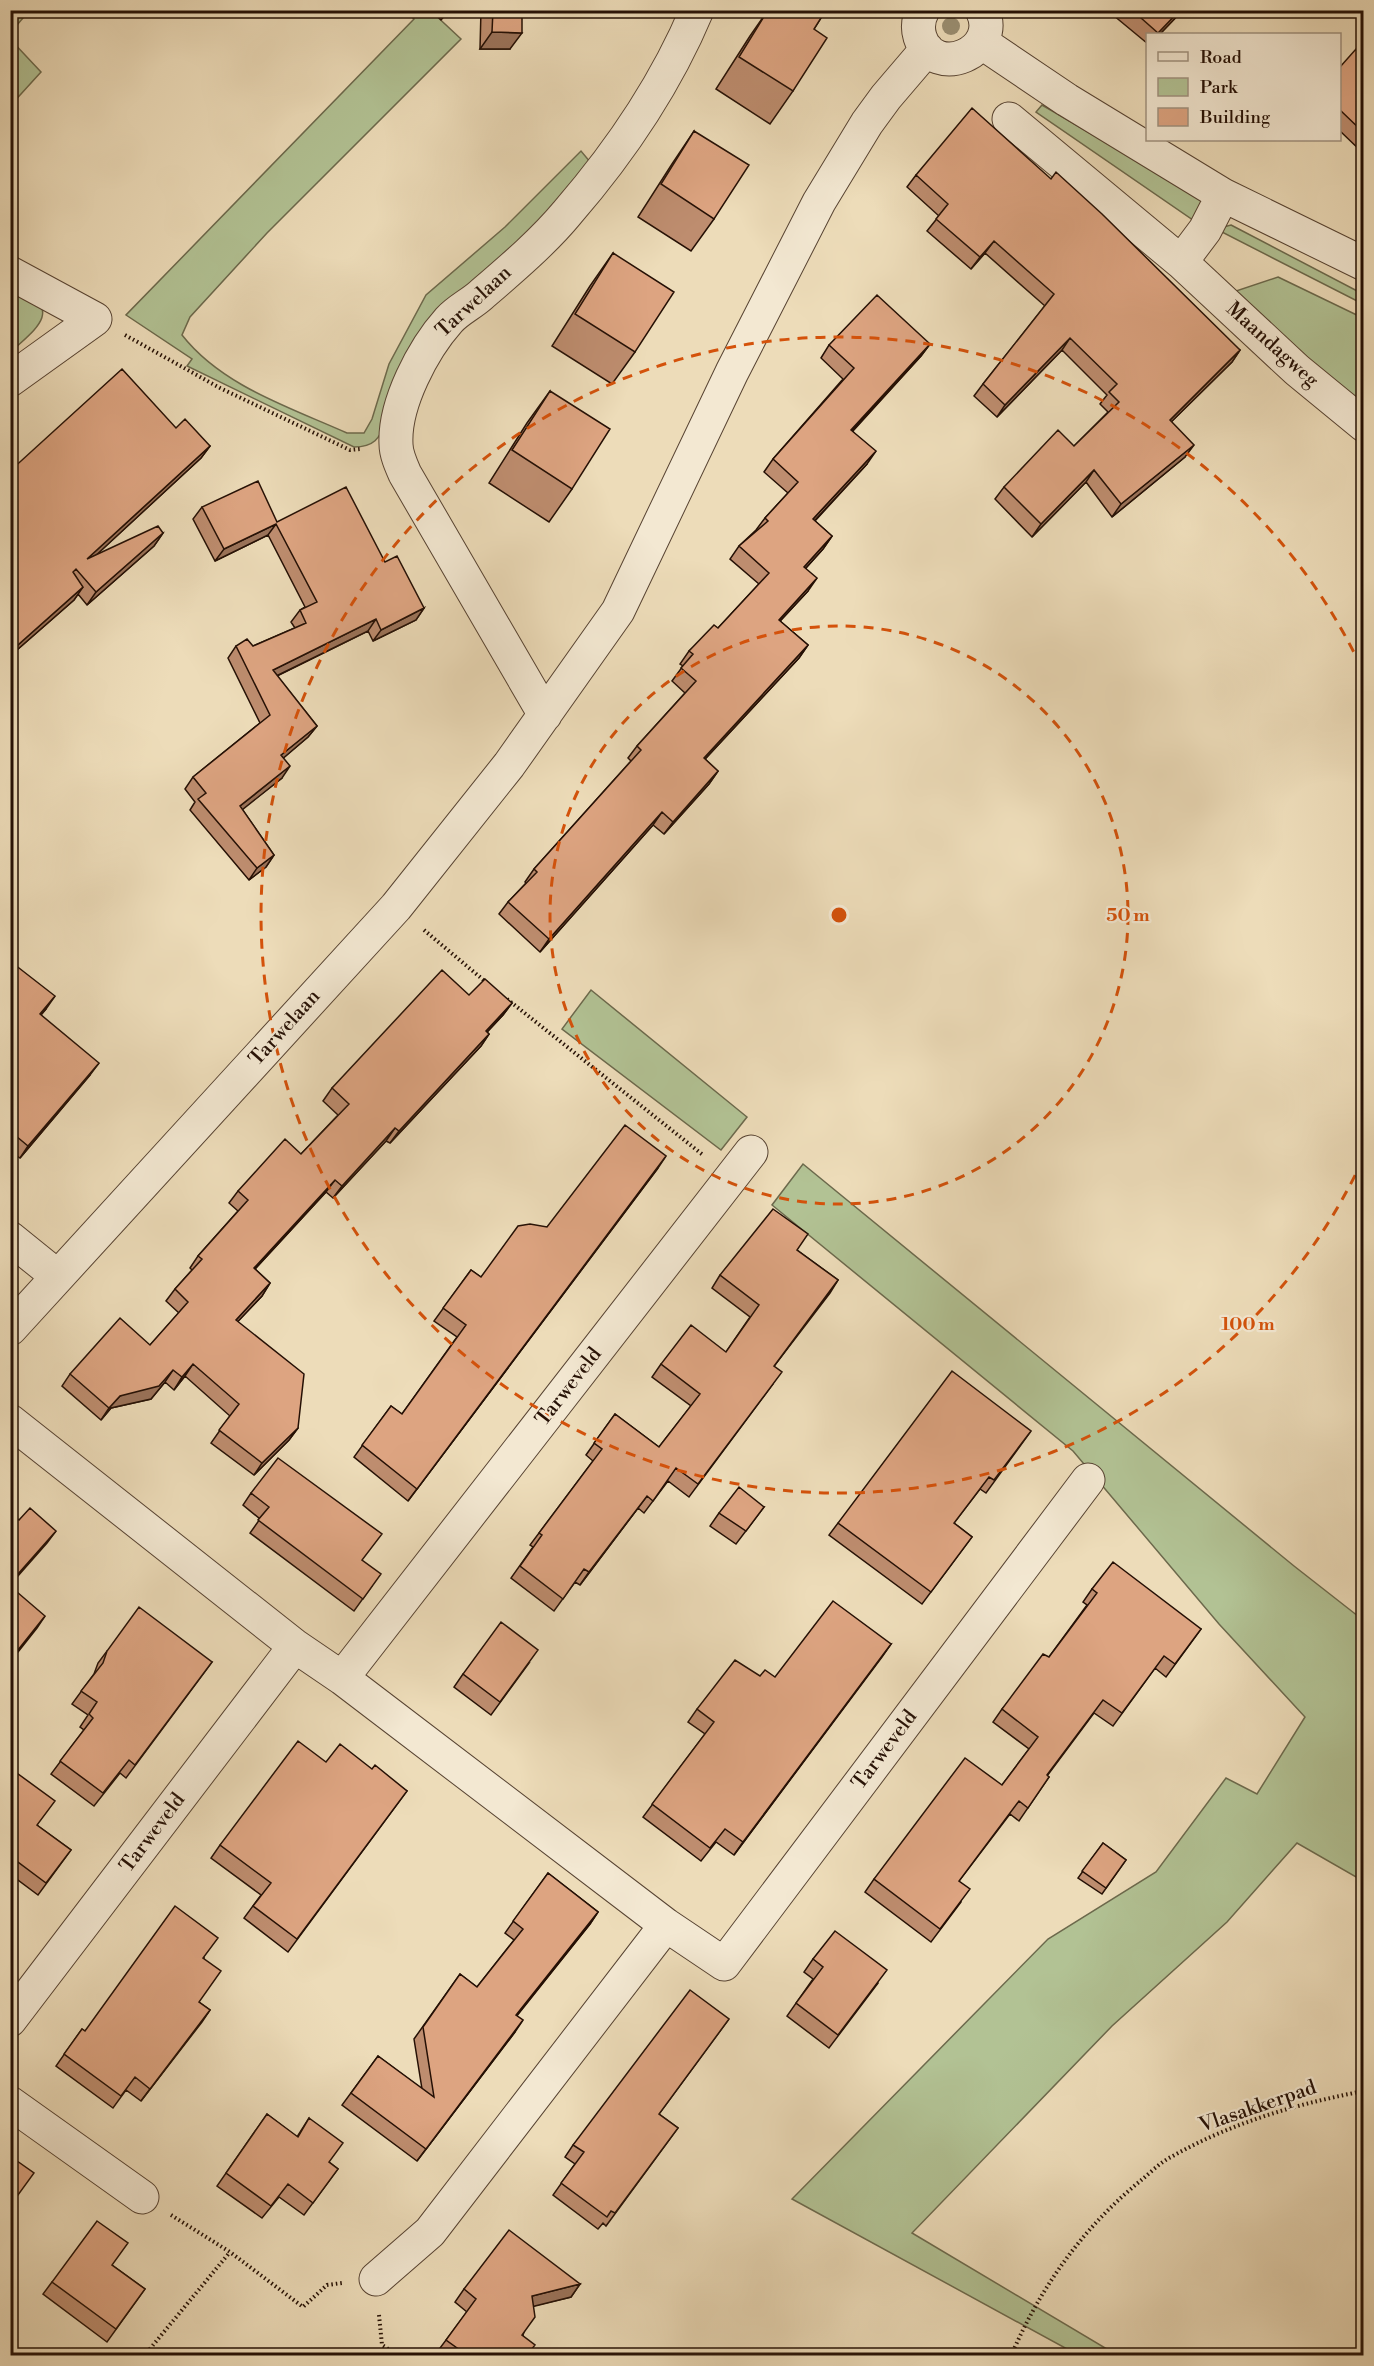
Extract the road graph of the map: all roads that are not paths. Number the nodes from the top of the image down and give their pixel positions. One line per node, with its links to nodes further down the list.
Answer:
1 (698, 10): 13 (street, Tarwelaan)
2 (923, 10): 5 (street)
3 (982, 10): 4 (street)
4 (981, 42): 5 (street); 7 (street)
5 (927, 50): 13 (street, Tarwelaan)
6 (1009, 119): 8 (street, Maandagweg)
7 (1223, 195): 8 (street); 9 (street)
8 (1181, 262): 12 (street, Maandagweg)
9 (1364, 264)
10 (10, 273): 11 (street)
11 (10, 380)
12 (1364, 425)
13 (545, 715): 16 (street, Tarwelaan)
14 (742, 1165): 21 (street, Tarweveld)
15 (10, 1238): 16 (street)
16 (57, 1276): 17 (street, Tarwelaan)
17 (10, 1329)
18 (10, 1421): 20 (street, Tarweveld)
19 (1088, 1480): 22 (street, Tarweveld)
20 (295, 1646): 21 (street, Tarweveld); 23 (street, Tarweveld)
21 (342, 1678): 22 (street, Tarweveld)
22 (666, 1925): 26 (street)
23 (10, 2020)
24 (10, 2103): 25 (street)
25 (142, 2198)
26 (376, 2279)

